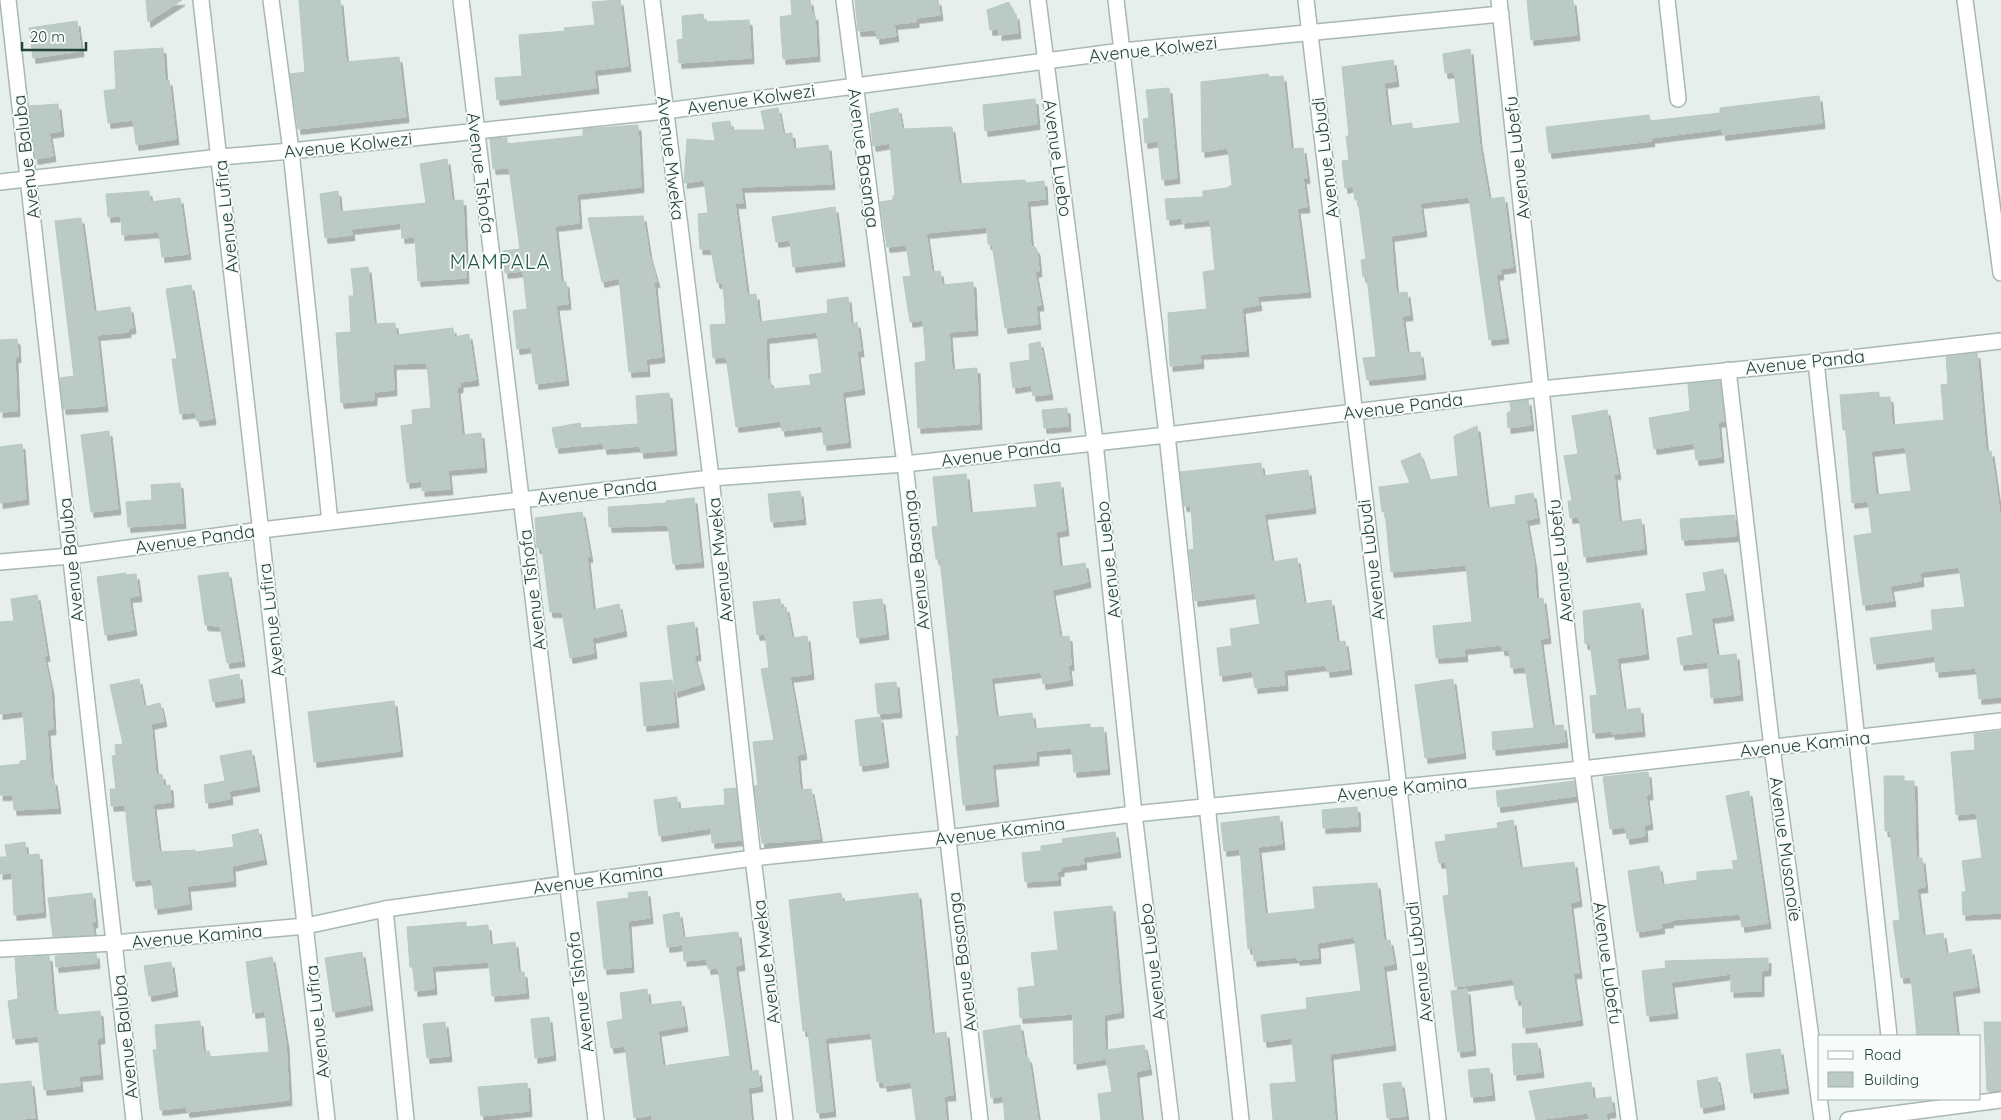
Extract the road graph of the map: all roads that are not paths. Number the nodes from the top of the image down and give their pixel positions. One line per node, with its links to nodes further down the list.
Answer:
1 (8, 0): 22 (street, Avenue Baluba)
2 (201, 0): 21 (street, Avenue Lufira)
3 (272, 0): 20 (street)
4 (461, 0): 19 (street, Avenue Tshofa)
5 (652, 0): 18 (street, Avenue Mweka)
6 (844, 0): 16 (street, Avenue Basanga)
7 (1038, 0): 15 (street, Avenue Luebo)
8 (1116, 0): 14 (street)
9 (1306, 0): 13 (street, Avenue Lubudi)
10 (1667, 0): 17 (street)
11 (1965, 0): 24 (street)
12 (1500, 7): 13 (street, Avenue Kolwezi); 28 (street, Avenue Lubefu)
13 (1310, 34): 14 (street, Avenue Kolwezi); 29 (street, Avenue Lubudi)
14 (1122, 51): 15 (street, Avenue Kolwezi); 30 (street)
15 (1045, 62): 16 (street, Avenue Kolwezi); 31 (street, Avenue Luebo)
16 (854, 85): 18 (street, Avenue Kolwezi); 32 (street, Avenue Basanga)
17 (1678, 99)
18 (665, 111): 19 (street, Avenue Kolwezi); 33 (street, Avenue Mweka)
19 (476, 131): 20 (street, Avenue Kolwezi); 34 (street, Avenue Tshofa)
20 (291, 151): 21 (street, Avenue Kolwezi); 35 (street)
21 (220, 156): 22 (street, Avenue Kolwezi); 36 (street, Avenue Lufira)
22 (29, 179): 23 (street, Avenue Kolwezi); 37 (street, Avenue Baluba)
23 (0, 182)
24 (2001, 273)
25 (2001, 341): 26 (street, Avenue Panda)
26 (1816, 362): 27 (street, Avenue Panda); 40 (street)
27 (1728, 370): 28 (street, Avenue Panda); 41 (street, Avenue Musonoïe)
28 (1541, 389): 29 (street, Avenue Panda); 42 (street, Avenue Lubefu)
29 (1354, 413): 30 (street, Avenue Panda); 43 (street, Avenue Lubudi)
30 (1167, 435): 31 (street, Avenue Panda); 44 (street)
31 (1095, 442): 32 (street, Avenue Panda); 45 (street, Avenue Luebo)
32 (905, 464): 33 (street, Avenue Panda); 46 (street, Avenue Basanga)
33 (711, 478): 34 (street, Avenue Panda); 47 (street, Avenue Mweka)
34 (522, 500): 35 (street, Avenue Panda); 48 (street, Avenue Tshofa)
35 (330, 522): 36 (street, Avenue Panda)
36 (261, 530): 37 (street, Avenue Panda); 50 (street, Avenue Lufira)
37 (70, 556): 38 (street, Avenue Panda); 51 (street, Avenue Baluba)
38 (0, 562)
39 (2001, 721): 40 (street, Avenue Kamina)
40 (1857, 739): 41 (street, Avenue Kamina); 53 (street)
41 (1772, 748): 42 (street, Avenue Kamina); 54 (street, Avenue Musonoïe)
42 (1582, 769): 43 (street, Avenue Kamina); 67 (street, Avenue Lubefu)
43 (1398, 789): 44 (street, Avenue Kamina); 66 (street, Avenue Lubudi)
44 (1207, 808): 45 (street, Avenue Kamina); 65 (street)
45 (1134, 814): 46 (street, Avenue Kamina); 64 (street, Avenue Luebo)
46 (947, 838): 47 (street, Avenue Kamina); 63 (street, Avenue Basanga)
47 (753, 858): 48 (street, Avenue Kamina); 62 (street, Avenue Mweka)
48 (567, 884): 49 (street, Avenue Kamina); 61 (street, Avenue Tshofa)
49 (385, 909): 50 (street, Avenue Kamina); 60 (street)
50 (306, 926): 51 (street, Avenue Kamina); 59 (street, Avenue Lufira)
51 (114, 943): 52 (street, Avenue Kamina); 58 (street, Avenue Baluba)
52 (0, 949)
53 (1889, 1035)
54 (1818, 1090)
55 (1819, 1100): 68 (street, Avenue Musonoïe)
56 (2001, 1100): 57 (street)
57 (1898, 1110): 69 (street)
58 (134, 1120)
59 (327, 1120)
60 (406, 1120)
61 (596, 1120)
62 (785, 1120)
63 (980, 1120)
64 (1171, 1120)
65 (1241, 1120)
66 (1438, 1120)
67 (1629, 1120)
68 (1822, 1120)
69 (1848, 1120)

